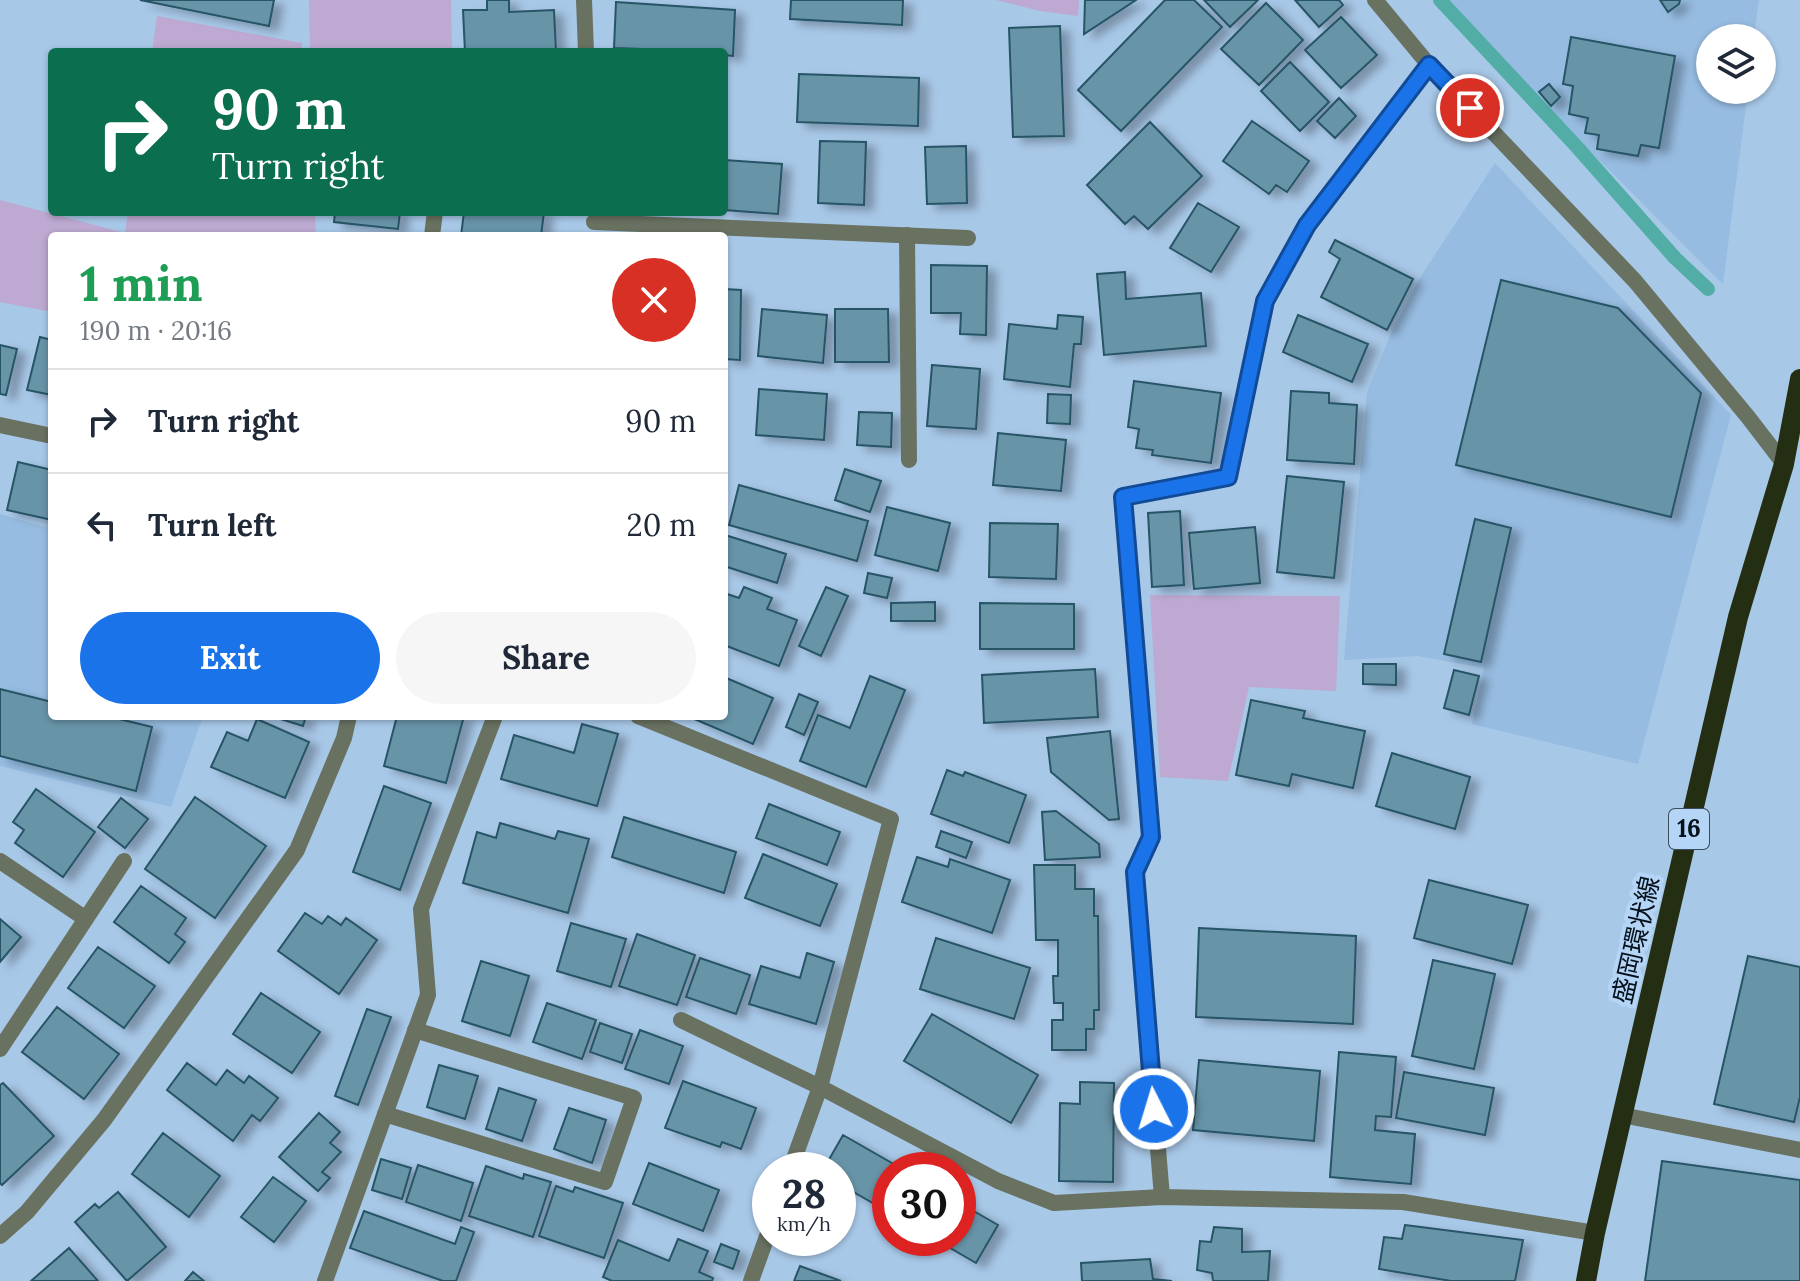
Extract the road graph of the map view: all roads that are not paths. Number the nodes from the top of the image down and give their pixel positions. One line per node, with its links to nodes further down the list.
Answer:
1 (584, 0): 3 (street)
2 (1375, 0): 4 (street)
3 (586, 48)
4 (1429, 65): 12 (street); 27 (street)
5 (594, 223): 6 (street)
6 (907, 235): 7 (street); 11 (street)
7 (968, 238)
8 (1800, 379): 12 (main road, 盛岡環状線 / 16)
9 (0, 425): 10 (street)
10 (48, 435)
11 (909, 460)
12 (1784, 464): 24 (main road, 盛岡環状線 / 16)
13 (348, 720): 29 (street)
14 (493, 720): 20 (street)
15 (648, 720): 22 (street)
16 (0, 861): 18 (street)
17 (124, 861): 18 (street)
18 (86, 919): 21 (street)
19 (681, 1020): 22 (street)
20 (415, 1030): 23 (street); 23 (street)
21 (0, 1049)
22 (820, 1087): 26 (street); 27 (street)
23 (385, 1114): 31 (street)
24 (1622, 1115): 25 (street); 28 (main road, 盛岡環状線 / 16)
25 (1800, 1150)
26 (797, 1152)
27 (1162, 1197): 28 (street)
28 (1595, 1233): 33 (main road, 盛岡環状線 / 16)
29 (0, 1236)
30 (760, 1256): 32 (street)
31 (325, 1281)
32 (751, 1281)
33 (1586, 1281)

